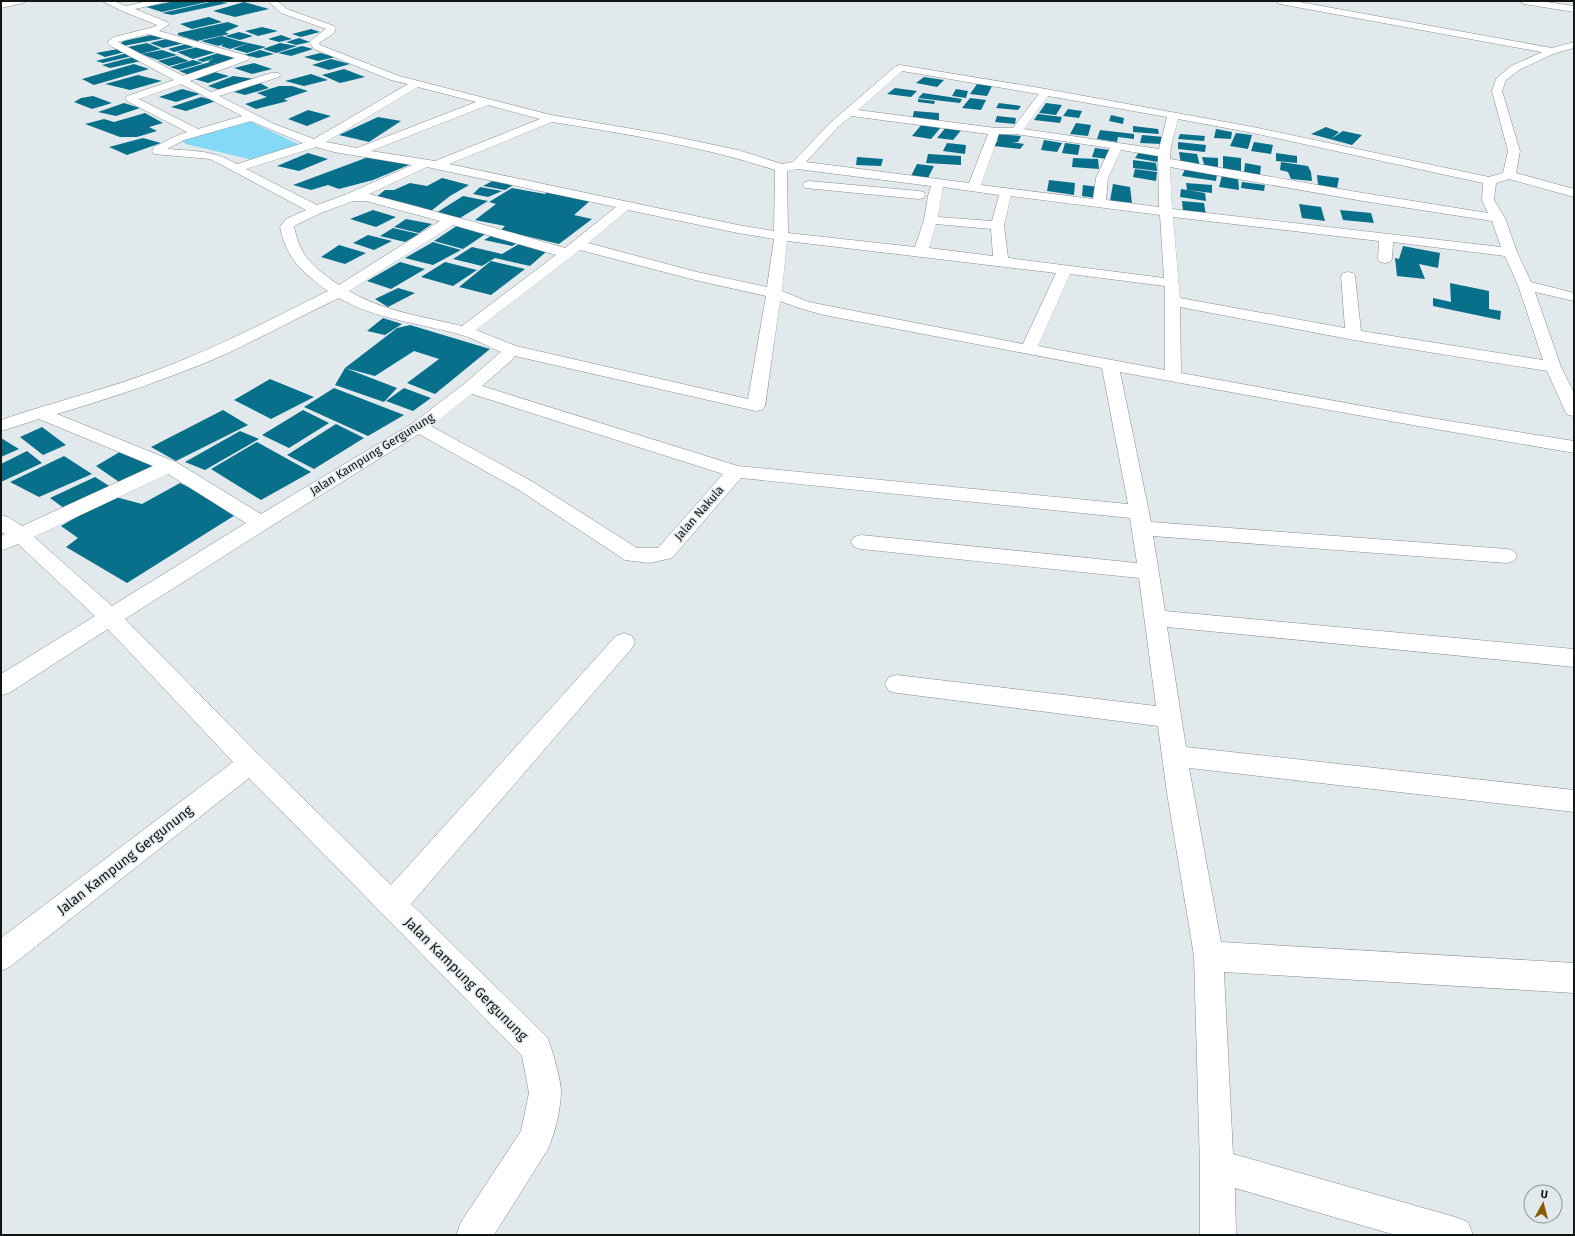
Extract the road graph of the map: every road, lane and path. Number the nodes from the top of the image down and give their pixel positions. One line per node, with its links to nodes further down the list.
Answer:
1 (21, 1): 7 (street)
2 (106, 1): 8 (street)
3 (159, 1): 8 (street)
4 (272, 1): 15 (street)
5 (1280, 1): 12 (street)
6 (1524, 1): 9 (street)
7 (1, 5)
8 (125, 9): 10 (street)
9 (1574, 9)
10 (147, 31): 14 (street); 14 (street)
11 (1574, 45): 12 (street)
12 (1552, 51): 34 (street)
13 (275, 75): 17 (street)
14 (182, 80): 17 (street); 25 (street)
15 (416, 84): 18 (street); 26 (street)
16 (1046, 92): 19 (street); 20 (street); 24 (street)
17 (210, 96): 21 (street)
18 (486, 102): 22 (street); 28 (street)
19 (849, 112): 23 (street); 31 (street)
20 (1173, 116): 29 (street); 35 (street)
21 (251, 117): 25 (street); 26 (street)
22 (551, 118): 30 (street); 33 (street)
23 (995, 130): 24 (street); 38 (street)
24 (1016, 131): 27 (street)
25 (196, 133): 32 (street)
26 (316, 143): 28 (street); 32 (street)
27 (1116, 147): 29 (street); 43 (street)
28 (360, 151): 30 (street)
29 (1164, 158): 46 (street); 47 (street)
30 (431, 164): 42 (street); 44 (street)
31 (797, 165): 33 (street); 36 (street)
32 (236, 168): 45 (street)
33 (781, 168): 51 (street)
34 (1509, 175): 35 (street); 40 (street)
35 (1490, 181): 47 (street)
36 (938, 183): 38 (street); 41 (street)
37 (809, 185): 41 (street)
38 (974, 187): 39 (street)
39 (1006, 192): 43 (street); 50 (street)
40 (1574, 193)
41 (934, 196): 49 (street)
42 (352, 197): 45 (street); 48 (street)
43 (1099, 202): 46 (street)
44 (626, 206): 51 (street); 53 (street)
45 (316, 210): 62 (street)
46 (1166, 212): 52 (street); 60 (street)
47 (1498, 218): 55 (street)
48 (451, 220): 53 (street); 62 (street)
49 (931, 220): 50 (street); 54 (street)
50 (997, 224): 57 (street)
51 (781, 236): 54 (street); 63 (street)
52 (1386, 237): 55 (street); 56 (street)
53 (572, 249): 63 (street); 66 (street)
54 (921, 251): 57 (street)
55 (1510, 252): 61 (street)
56 (1385, 259)
57 (1001, 261): 58 (street)
58 (1065, 269): 60 (street); 68 (street)
59 (1348, 276): 67 (street)
60 (1172, 283): 65 (street)
61 (1525, 285): 64 (street); 71 (street)
62 (338, 292): 66 (street); 75 (street)
63 (774, 293): 68 (street); 69 (street)
64 (1574, 297)
65 (1172, 301): 67 (street); 72 (street)
66 (465, 331): 69 (street)
67 (1354, 334): 71 (street)
68 (1029, 349): 70 (street)
69 (512, 350): 73 (street, Jalan Kampung Gergunung)
70 (1110, 365): 72 (street); 81 (street)
71 (1553, 366): 74 (street)
72 (1173, 376): 78 (street)
73 (470, 388): 77 (street, Jalan Kampung Gergunung); 80 (street, Jalan Nakula)
74 (1574, 411)
75 (39, 413): 76 (street); 79 (street)
76 (1, 426)
77 (419, 427): 80 (street, Jalan Nakula); 83 (street, Jalan Kampung Gergunung)
78 (1574, 447)
79 (169, 466): 83 (street); 84 (street)
80 (736, 472): 81 (street)
81 (1141, 520): 87 (street); 88 (street)
82 (1, 522): 84 (street, Jalan Kampung Gergunung)
83 (261, 523): 89 (street, Jalan Kampung Gergunung)
84 (19, 534): 86 (street); 89 (street, Jalan Kampung Gergunung)
85 (861, 542): 88 (street)
86 (1, 544)
87 (1508, 556)
88 (1149, 572): 90 (street)
89 (110, 617): 94 (street, Jalan Kampung Gergunung); 97 (street, Jalan Kampung Gergunung)
90 (1156, 618): 92 (street); 95 (street)
91 (624, 642): 99 (street)
92 (1574, 658)
93 (897, 684): 95 (street)
94 (1, 686)
95 (1169, 717): 96 (street)
96 (1175, 756): 98 (street); 101 (street)
97 (250, 763): 99 (street, Jalan Kampung Gergunung); 100 (street, Jalan Kampung Gergunung)
98 (1574, 800)
99 (392, 905): 105 (street, Jalan Kampung Gergunung)
100 (1, 956)
101 (1209, 956): 102 (street); 103 (street)
102 (1574, 978)
103 (1217, 1166): 104 (street); 106 (street)
104 (1443, 1233)
105 (476, 1234)
106 (1218, 1235)

